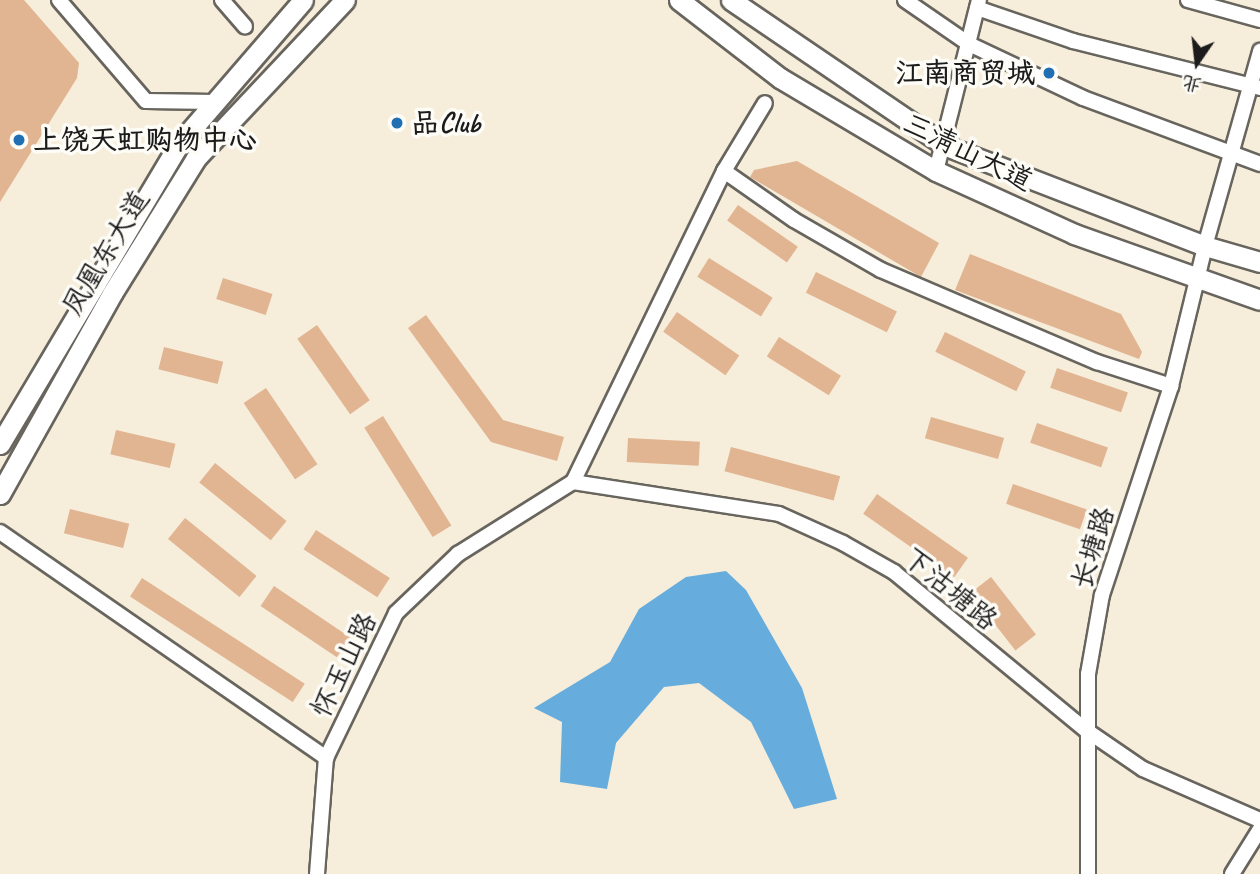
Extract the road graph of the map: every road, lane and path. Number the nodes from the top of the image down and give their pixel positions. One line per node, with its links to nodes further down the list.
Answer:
1 (60, 0): 15 (street)
2 (222, 0): 11 (street)
3 (303, 0): 15 (main road, 凤凰东大道)
4 (345, 0): 29 (main road, 凤凰东大道)
5 (679, 0): 21 (main road, 三清山大道)
6 (731, 0): 17 (main road, 三清山大道)
7 (905, 0): 12 (street)
8 (1188, 0): 10 (street)
9 (978, 4): 12 (street); 14 (street)
10 (1260, 20)
11 (245, 26)
12 (970, 44): 17 (street); 18 (street)
13 (1260, 51): 14 (street, 长塘路)
14 (1255, 87): 18 (street, 长塘路)
15 (215, 102): 27 (main road, 凤凰东大道)
16 (765, 103): 20 (street)
17 (946, 146): 21 (street); 22 (main road, 三清山大道)
18 (1230, 156): 19 (street); 22 (street, 长塘路)
19 (1260, 164)
20 (724, 171): 26 (street); 28 (street)
21 (936, 171): 24 (main road, 三清山大道)
22 (1205, 246): 23 (main road, 三清山大道); 24 (street, 长塘路)
23 (1260, 262)
24 (1197, 279): 25 (main road, 三清山大道); 26 (street, 长塘路)
25 (1260, 300)
26 (1171, 386): 31 (street, 长塘路)
27 (0, 444)
28 (573, 482): 31 (street, 下沽塘路); 32 (street, 怀玉山路)
29 (0, 494)
30 (0, 532): 32 (street)
31 (1086, 730): 33 (street, 下沽塘路); 35 (street, 长塘路)
32 (326, 758): 34 (street, 怀玉山路)
33 (1259, 829): 36 (street)
34 (317, 874)
35 (1088, 874)
36 (1232, 874)

